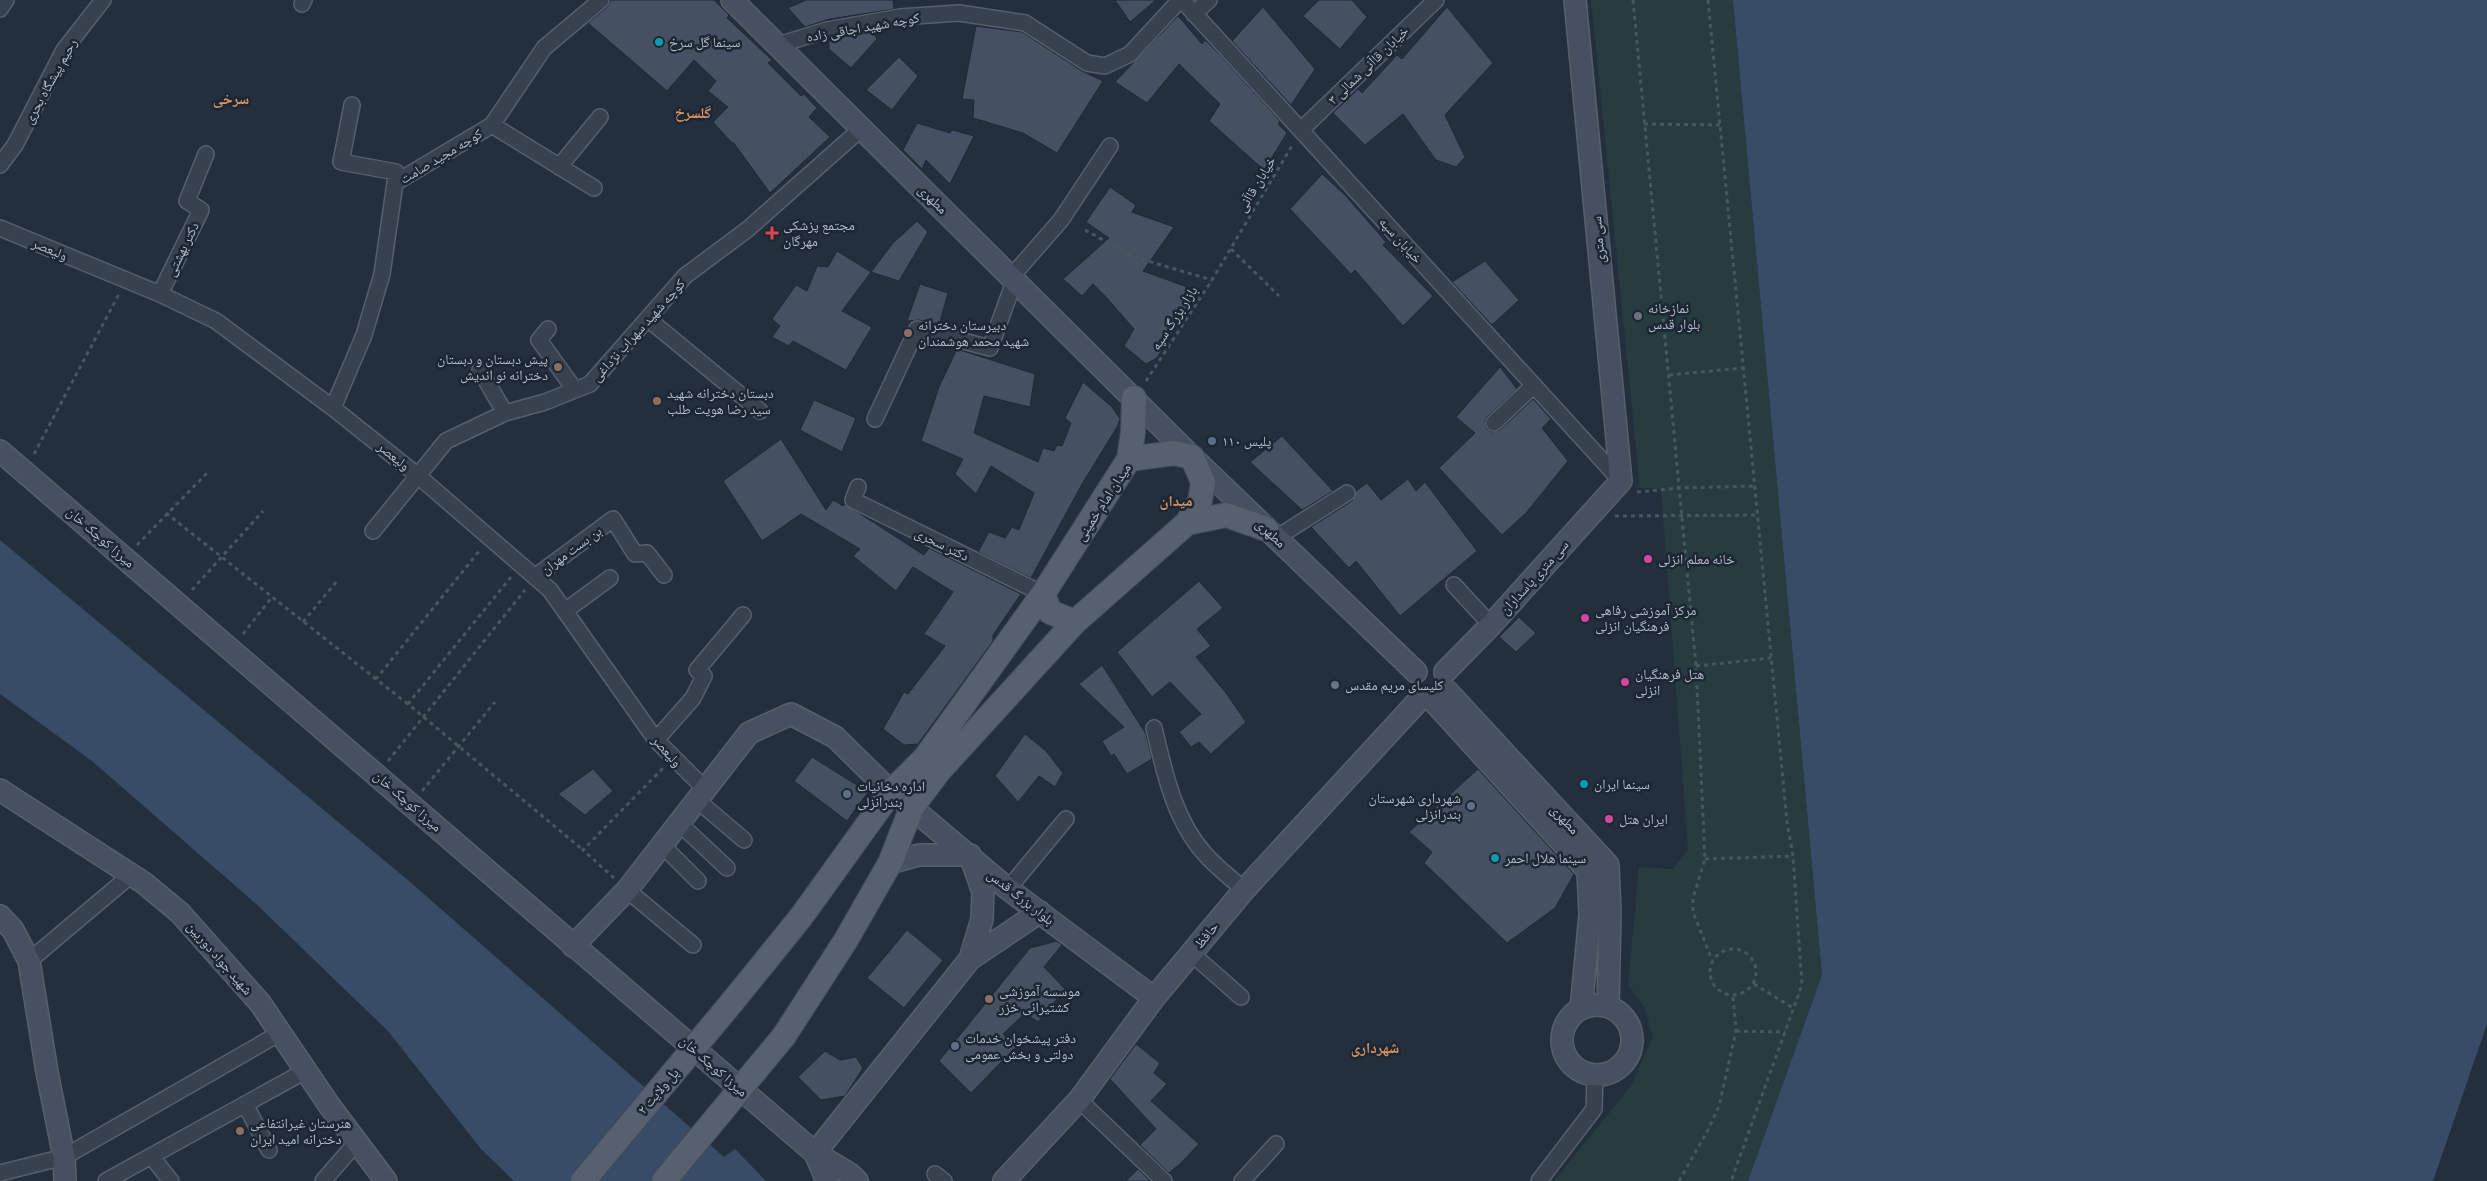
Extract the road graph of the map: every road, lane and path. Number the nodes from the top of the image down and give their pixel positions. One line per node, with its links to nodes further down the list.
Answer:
1 (6, 0): 11 (street)
2 (103, 0): 23 (street, رحیم پیشگاه بحری)
3 (601, 0): 17 (street, کوچه مجید صامت)
4 (732, 0): 13 (street, مطهری)
5 (1181, 0): 12 (street, خیابان سپه); 13 (street, کوچه شهید اجاقی زاده)
6 (1209, 0): 12 (street)
7 (1436, 0): 20 (street, خیابان قاآنی شمالی ۳)
8 (1575, 0): 56 (street, سی متری)
9 (1633, 0): 16 (path)
10 (1708, 0): 18 (path)
11 (0, 9)
12 (1194, 14): 20 (street, خیابان سپه)
13 (778, 45): 19 (street, مطهری)
14 (352, 105): 25 (street)
15 (600, 116): 24 (street)
16 (1644, 124): 18 (path); 39 (path)
17 (492, 125): 24 (street); 25 (street, کوچه مجید صامت)
18 (1720, 125): 37 (path)
19 (862, 128): 30 (street, مطهری); 35 (street, کوچه شهید سهراب نژداغی)
20 (1301, 130): 29 (path, خیابان قاآنی); 40 (street, خیابان سپه)
21 (1110, 146): 30 (street)
22 (206, 154): 33 (street, دکتر بهشتی)
23 (0, 165)
24 (560, 167): 26 (street)
25 (395, 183): 43 (street, کوچه مجید صامت)
26 (594, 188)
27 (0, 228): 31 (street, ولیعصر)
28 (1085, 230): 32 (path)
29 (1231, 249): 32 (path, بازار بزرگ سپه); 34 (path)
30 (1014, 278): 42 (street, مطهری); 46 (street)
31 (126, 280): 33 (street, ولیعصر); 51 (path)
32 (1212, 280): 42 (path, بازار بزرگ سپه)
33 (160, 294): 43 (street, ولیعصر)
34 (1280, 296)
35 (648, 319): 41 (street, کوچه شهید سهراب نژداغی); 44 (street)
36 (548, 329): 41 (street)
37 (1742, 368): 39 (path); 54 (path)
38 (480, 370): 45 (street)
39 (1669, 375): 57 (path)
40 (1534, 386): 47 (street); 56 (street, خیابان سپه)
41 (575, 390): 45 (street, کوچه شهید سهراب نژداغی)
42 (1134, 398): 49 (street, مطهری); 50 (main road)
43 (333, 408): 53 (street, ولیعصر)
44 (760, 411)
45 (505, 414): 53 (street, کوچه شهید سهراب نژداغی)
46 (875, 419)
47 (1494, 423)
48 (0, 451): 51 (street, میرزا کوچک خان)
49 (1192, 457): 50 (main road, میدان امام خمینی); 64 (main road); 66 (street, مطهری)
50 (1129, 459): 76 (main road, میدان امام خمینی)
51 (25, 472): 68 (street, میرزا کوچک خان)
52 (208, 472): 60 (path)
53 (417, 475): 65 (street, کوچه شهید سهراب نژداغی); 67 (street, ولیعصر)
54 (1754, 486): 57 (path); 62 (path)
55 (858, 487): 76 (street, دکتر سحری)
56 (1614, 488): 57 (path); 63 (street, سی متری پاسداران)
57 (1680, 488): 61 (path)
58 (1346, 493): 66 (street)
59 (264, 510): 69 (path)
60 (166, 513): 68 (path); 69 (path)
61 (1683, 515): 62 (path); 63 (path); 86 (path)
62 (1757, 515): 85 (path)
63 (1588, 517): 83 (street, سی متری پاسداران)
64 (1187, 523): 66 (main road); 82 (main road)
65 (373, 531)
66 (1271, 533): 87 (street, مطهری)
67 (491, 537): 70 (street, ولیعصر); 88 (path)
68 (125, 558): 78 (street, میرزا کوچک خان)
69 (222, 558): 77 (path); 78 (path)
70 (522, 564): 72 (street, ولیعصر); 91 (path)
71 (664, 575): 72 (street, بن بست مهران)
72 (536, 576): 79 (street, ولیعصر); 92 (path)
73 (610, 578): 79 (street)
74 (337, 581): 81 (path)
75 (1454, 585): 83 (street)
76 (1044, 594): 82 (main road); 99 (main road, میدان امام خمینی)
77 (272, 597): 81 (path); 84 (path)
78 (180, 604): 84 (street, میرزا کوچک خان)
79 (565, 610): 94 (street, ولیعصر)
80 (743, 615): 94 (street)
81 (303, 622): 88 (path)
82 (1075, 622): 102 (main road)
83 (1491, 624): 89 (street, سی متری پاسداران)
84 (231, 648): 97 (street, میرزا کوچک خان)
85 (1771, 658): 86 (path); 109 (path)
86 (1696, 666): 110 (path)
87 (1416, 672): 89 (street); 89 (street)
88 (376, 679): 91 (path)
89 (1436, 691): 117 (street, حافظ); 130 (street, مطهری); 132 (street, مطهری)
90 (494, 702): 95 (path)
91 (408, 704): 92 (path)
92 (424, 717): 95 (path); 97 (path)
93 (1154, 728): 117 (street)
94 (656, 740): 96 (street, ولیعصر)
95 (459, 746): 101 (path); 107 (path)
96 (673, 758): 100 (street, ولیعصر); 107 (path)
97 (378, 774): 101 (street, میرزا کوچک خان)
98 (0, 790): 113 (street, شهید جواد دوربین)
99 (891, 792): 100 (street, بلوار بزرگ قدس); 102 (street, بلوار بزرگ قدس); 154 (main road, پل ولایت ۲, bridge)
100 (701, 795): 104 (street); 105 (street, ولیعصر)
101 (412, 804): 121 (street, میرزا کوچک خان)
102 (912, 807): 108 (street, بلوار بزرگ قدس); 111 (main road)
103 (1066, 819): 116 (street)
104 (679, 823): 106 (street); 112 (street)
105 (744, 840)
106 (663, 846): 114 (street); 115 (street)
107 (583, 850): 115 (path)
108 (970, 856): 111 (street); 116 (street, بلوار بزرگ قدس); 123 (street)
109 (1793, 856): 110 (path); 131 (path)
110 (1705, 859): 125 (path)
111 (890, 863): 155 (main road, bridge)
112 (727, 868)
113 (131, 875): 124 (street); 135 (street, شهید جواد دوربین)
114 (698, 881)
115 (627, 890): 120 (street); 121 (street)
116 (1008, 890): 118 (street, بلوار بزرگ قدس)
117 (1244, 890): 122 (street, حافظ)
118 (1040, 912): 123 (street); 128 (street, بلوار بزرگ قدس)
119 (0, 916): 124 (street)
120 (693, 945)
121 (573, 946): 143 (street, میرزا کوچک خان)
122 (1191, 953): 128 (street, حافظ); 129 (street)
123 (970, 959): 143 (street)
124 (29, 960): 145 (street)
125 (1712, 960): 126 (path); 127 (path)
126 (1754, 984): 127 (path); 131 (path)
127 (1733, 996): 133 (path)
128 (1154, 998): 138 (street, حافظ)
129 (1242, 998)
130 (1608, 1007): 132 (street); 137 (street)
131 (1793, 1008): 134 (path)
132 (1581, 1009): 137 (street)
133 (1736, 1031): 134 (path); 162 (path)
134 (1785, 1032): 163 (path)
135 (280, 1033): 136 (street, شهید جواد دوربین); 145 (street)
136 (307, 1070): 139 (street); 140 (street, شهید جواد دوربین)
137 (1595, 1075): 161 (street)
138 (1078, 1100): 158 (street, حافظ); 159 (street)
139 (245, 1104): 142 (street); 144 (street)
140 (357, 1142): 152 (street); 153 (street, شهید جواد دوربین)
141 (1276, 1144): 160 (street)
142 (269, 1150)
143 (815, 1153): 156 (street); 157 (street, میرزا کوچک خان)
144 (151, 1156): 150 (street); 151 (street)
145 (64, 1157): 146 (street); 149 (street)
146 (27, 1167): 147 (street); 148 (street)
147 (0, 1173)
148 (18, 1181)
149 (65, 1181)
150 (106, 1181)
151 (171, 1181)
152 (323, 1181)
153 (386, 1181)
154 (583, 1181)
155 (664, 1181)
156 (827, 1181)
157 (857, 1181)
158 (1004, 1181)
159 (1164, 1181)
160 (1242, 1181)
161 (1539, 1181)
162 (1679, 1181)
163 (1731, 1181)

